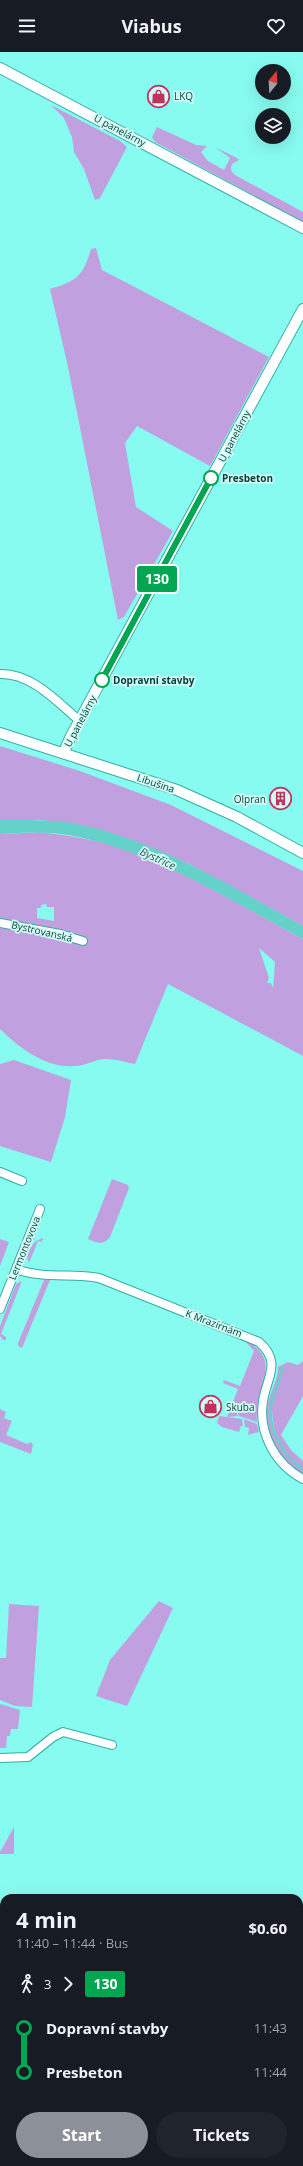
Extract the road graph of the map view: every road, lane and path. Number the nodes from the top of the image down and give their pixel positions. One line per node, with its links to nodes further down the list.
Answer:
1 (0, 68): 2 (street, U panelárny)
2 (303, 228)
3 (303, 309): 5 (street, U panelárny)
4 (0, 674): 5 (street)
5 (80, 722): 7 (street, U panelárny)
6 (0, 733): 7 (street, Libušina)
7 (64, 752): 8 (street, Libušina)
8 (303, 853)
9 (0, 923): 10 (street, Bystrovanská)
10 (84, 941)
11 (0, 1172): 12 (street)
12 (22, 1181)
13 (40, 1209): 14 (street, Lermontovova)
14 (16, 1269): 15 (street, Lermontovova); 16 (street, K Mrazírnám)
15 (0, 1309)
16 (303, 1479)
17 (112, 1745): 18 (street)
18 (0, 1758)

